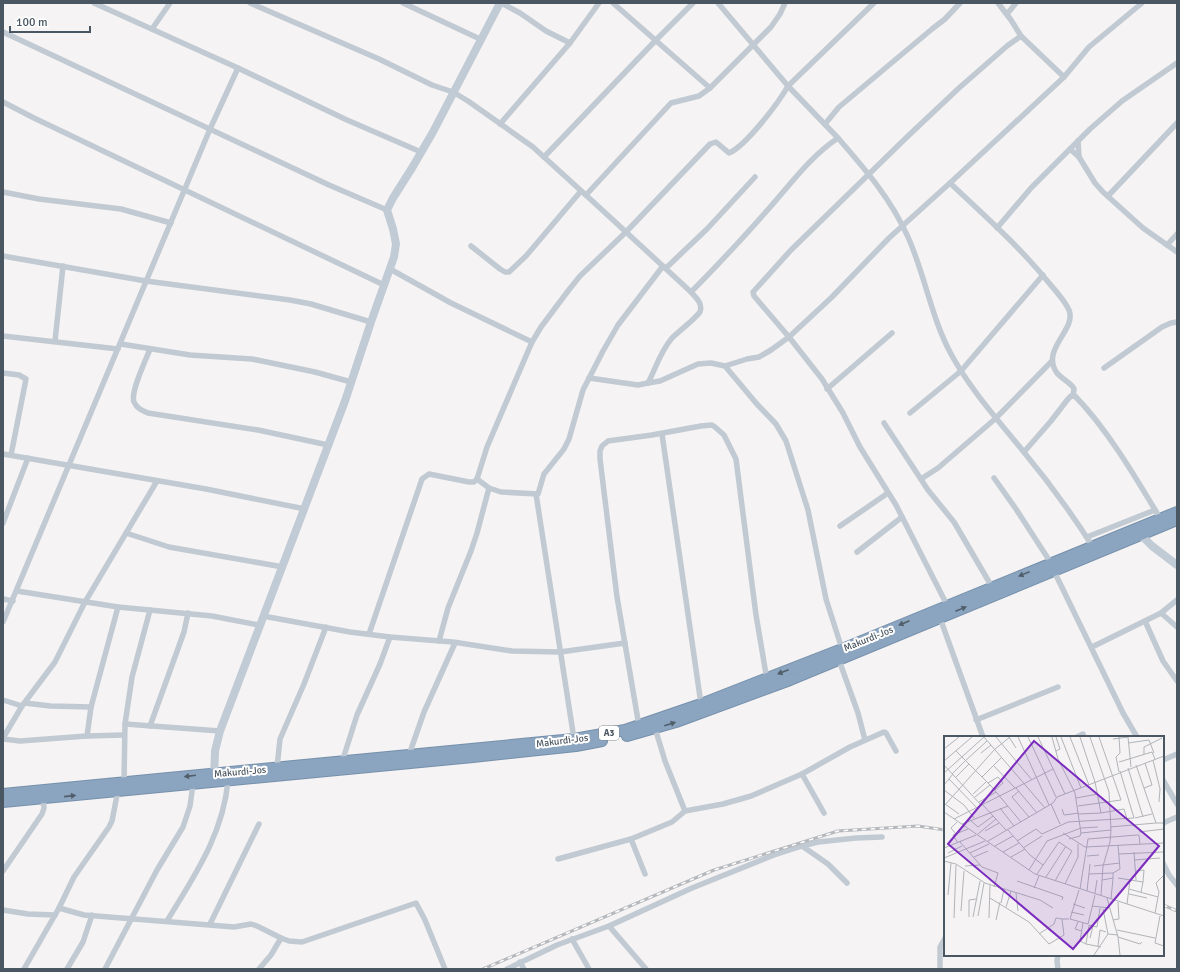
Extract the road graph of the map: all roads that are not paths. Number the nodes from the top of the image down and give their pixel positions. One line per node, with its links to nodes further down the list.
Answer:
1 (94, 3): 17 (street)
2 (170, 3): 17 (street)
3 (250, 3): 29 (street)
4 (403, 3): 20 (street)
5 (500, 3): 20 (street); 22 (street)
6 (599, 3): 22 (street)
7 (613, 3): 21 (street)
8 (693, 3): 21 (street)
9 (718, 3): 23 (street)
10 (785, 3): 23 (street)
11 (874, 3): 27 (street)
12 (960, 3): 33 (street)
13 (998, 3): 16 (street)
14 (1016, 3): 16 (street)
15 (1142, 3): 26 (street)
16 (1007, 14): 19 (street)
17 (152, 29): 25 (street)
18 (3, 32): 34 (street)
19 (1021, 36): 26 (street); 41 (street)
20 (480, 39): 29 (street)
21 (656, 40): 28 (street); 39 (street)
22 (570, 43): 32 (street)
23 (753, 45): 27 (street); 28 (street)
24 (1177, 63): 36 (street)
25 (238, 68): 34 (street); 38 (street)
26 (1064, 77): 43 (street)
27 (788, 86): 33 (street); 52 (street)
28 (710, 88): 46 (street)
29 (453, 92): 32 (street); 38 (street)
30 (3, 102): 44 (street)
31 (1177, 123): 47 (street)
32 (500, 124): 39 (street)
33 (825, 124): 35 (street)
34 (210, 129): 44 (street); 48 (street)
35 (838, 138): 41 (street); 64 (street)
36 (1078, 142): 37 (street); 40 (street)
37 (1070, 149): 40 (street); 51 (street)
38 (420, 152): 48 (street)
39 (544, 157): 46 (street)
40 (1079, 157): 47 (street)
41 (870, 174): 50 (street); 69 (street)
42 (754, 177): 59 (street)
43 (950, 183): 50 (street); 51 (street)
44 (184, 190): 49 (street); 63 (street)
45 (3, 192): 49 (street)
46 (583, 193): 52 (street); 55 (street)
47 (1108, 196): 54 (street)
48 (387, 210): 60 (street)
49 (170, 222): 62 (street)
50 (902, 226): 69 (street); 78 (street)
51 (998, 228): 61 (street)
52 (626, 232): 59 (street); 71 (street)
53 (1177, 234): 54 (street)
54 (1167, 245): 56 (street)
55 (471, 246)
56 (1177, 252)
57 (3, 256): 58 (street)
58 (63, 266): 62 (street); 70 (street)
59 (664, 267): 64 (street); 80 (street)
60 (390, 269): 63 (street); 71 (street)
61 (1042, 274): 74 (street); 78 (street)
62 (146, 280): 65 (street); 72 (street)
63 (384, 285): 65 (street)
64 (691, 292): 77 (street)
65 (371, 322): 82 (street)
66 (1177, 322): 76 (street)
67 (892, 333): 84 (street)
68 (3, 336): 70 (street)
69 (788, 337): 75 (street); 84 (street)
70 (55, 341): 72 (street)
71 (532, 342): 97 (street)
72 (119, 346): 73 (street); 95 (street)
73 (150, 349): 82 (street); 90 (street)
74 (1052, 361): 85 (street); 87 (street)
75 (724, 366): 81 (street); 142 (street)
76 (1104, 368)
77 (655, 370): 81 (street); 83 (street)
78 (961, 371): 86 (street); 87 (street)
79 (3, 373): 93 (street)
80 (589, 378): 83 (street); 102 (street)
81 (660, 381): 83 (street)
82 (351, 382): 90 (street)
83 (648, 383)
84 (827, 389): 101 (street)
85 (1073, 396): 91 (street); 105 (street)
86 (910, 413)
87 (995, 418): 91 (street); 98 (street)
88 (884, 423): 98 (street)
89 (662, 434): 140 (street); 146 (street); 150 (street)
90 (328, 445): 103 (street)
91 (1024, 452): 112 (street)
92 (3, 454): 93 (street)
93 (11, 455): 94 (street)
94 (28, 458): 95 (street); 108 (street)
95 (69, 466): 99 (street); 119 (street)
96 (994, 478): 117 (street)
97 (477, 479): 100 (street); 136 (street)
98 (921, 480): 118 (street)
99 (157, 482): 103 (street); 111 (street)
100 (489, 488): 102 (street); 138 (street)
101 (888, 493): 106 (street); 109 (street)
102 (536, 494): 143 (street)
103 (305, 509): 116 (street)
104 (1177, 512): 105 (highway, Makurdi-Jos / A3)
105 (1158, 514): 110 (highway, Makurdi-Jos / A3)
106 (902, 517): 114 (street); 124 (street)
107 (1177, 520): 110 (highway, Makurdi-Jos / A3)
108 (3, 524)
109 (840, 526)
110 (1134, 529): 112 (street); 113 (highway, Makurdi-Jos / A3); 115 (street); 117 (highway, Makurdi-Jos / A3)
111 (126, 533): 116 (street); 123 (street)
112 (1087, 537): 113 (street)
113 (1093, 547): 117 (highway, Makurdi-Jos / A3)
114 (857, 552)
115 (1177, 565)
116 (283, 567): 129 (street)
117 (1052, 567): 118 (highway, Makurdi-Jos / A3, one-way to 118); 130 (highway, Makurdi-Jos / A3, one-way to 117); 141 (street)
118 (992, 587): 124 (highway, Makurdi-Jos / A3)
119 (17, 591): 122 (street); 123 (street)
120 (3, 599): 122 (street)
121 (1177, 600): 127 (street)
122 (13, 601): 132 (street)
123 (85, 602): 125 (street); 149 (street)
124 (946, 605): 142 (highway, Makurdi-Jos / A3, one-way to 142)
125 (118, 607): 126 (street); 151 (street)
126 (150, 610): 128 (street); 153 (street)
127 (1161, 613): 131 (street); 135 (street)
128 (188, 614): 133 (street); 154 (street)
129 (263, 616): 133 (street); 134 (street)
130 (940, 618): 144 (highway, Makurdi-Jos / A3); 152 (street)
131 (1145, 621): 141 (street); 145 (street)
132 (3, 622)
133 (259, 625): 157 (street)
134 (326, 627): 136 (street); 172 (street)
135 (1177, 627)
136 (369, 634): 137 (street)
137 (390, 637): 138 (street); 171 (street)
138 (439, 641): 139 (street)
139 (455, 643): 143 (street); 169 (street)
140 (625, 643): 143 (street); 155 (street)
141 (1092, 647): 163 (street)
142 (842, 649): 146 (highway, Makurdi-Jos / A3, one-way to 146)
143 (560, 652): 165 (street)
144 (839, 660): 146 (highway, Makurdi-Jos / A3); 166 (street)
145 (1177, 681)
146 (768, 683): 150 (highway, Makurdi-Jos / A3); 156 (highway, Makurdi-Jos / A3, one-way to 146)
147 (1058, 687): 152 (street)
148 (3, 700): 149 (street)
149 (24, 704): 151 (street); 164 (street)
150 (701, 704): 155 (highway, Makurdi-Jos / A3)
151 (91, 707): 159 (street)
152 (976, 720): 161 (street)
153 (125, 724): 154 (street); 160 (street)
154 (150, 726): 157 (street)
155 (639, 726): 165 (highway, Makurdi-Jos / A3)
156 (655, 728): 175 (highway, Makurdi-Jos / A3); 183 (street)
157 (220, 731): 174 (street)
158 (1083, 734): 162 (street)
159 (87, 736): 160 (street); 164 (street)
160 (124, 736): 178 (street)
161 (983, 736)
162 (1079, 736)
163 (1136, 736)
164 (3, 738)
165 (574, 739): 169 (highway, Makurdi-Jos / A3)
166 (865, 740): 167 (street); 173 (street)
167 (896, 751)
168 (1177, 754): 170 (street)
169 (409, 755): 171 (highway, Makurdi-Jos / A3)
170 (1164, 760)
171 (342, 762): 172 (highway, Makurdi-Jos / A3)
172 (277, 768): 174 (highway, Makurdi-Jos / A3)
173 (802, 774): 183 (street); 184 (street)
174 (214, 778): 175 (highway, Makurdi-Jos / A3); 177 (highway, Makurdi-Jos / A3); 178 (highway, Makurdi-Jos / A3, one-way to 178)
175 (228, 781): 202 (street)
176 (1164, 782): 182 (street)
177 (193, 784): 178 (highway, Makurdi-Jos / A3); 201 (street)
178 (121, 786): 179 (highway, Makurdi-Jos / A3); 180 (highway, Makurdi-Jos / A3, one-way to 178); 197 (street)
179 (3, 794)
180 (44, 798): 181 (highway, Makurdi-Jos / A3); 193 (street)
181 (3, 802)
182 (1177, 804)
183 (685, 811): 189 (street)
184 (824, 813)
185 (1177, 817): 186 (street)
186 (1164, 823)
187 (259, 824): 203 (street)
188 (882, 837): 190 (street)
189 (631, 839): 191 (street); 194 (street)
190 (802, 846): 195 (street); 204 (street)
191 (558, 859)
192 (1164, 865): 196 (street)
193 (3, 871)
194 (645, 874)
195 (847, 883)
196 (1177, 885)
197 (59, 908): 199 (street); 200 (street)
198 (3, 910): 199 (street)
199 (55, 915): 210 (street)
200 (92, 915): 201 (street); 211 (street)
201 (132, 918): 202 (street); 212 (street)
202 (167, 921): 203 (street)
203 (210, 924): 205 (street)
204 (609, 926): 206 (street); 218 (street)
205 (281, 938): 213 (street); 214 (street)
206 (572, 939): 209 (street); 217 (street)
207 (944, 940): 219 (street)
208 (1058, 956): 220 (street)
209 (520, 962): 215 (street); 216 (street)
210 (24, 969)
211 (67, 969)
212 (105, 969)
213 (260, 969)
214 (444, 969)
215 (507, 969)
216 (524, 969)
217 (589, 969)
218 (646, 969)
219 (940, 969)
220 (1058, 969)

